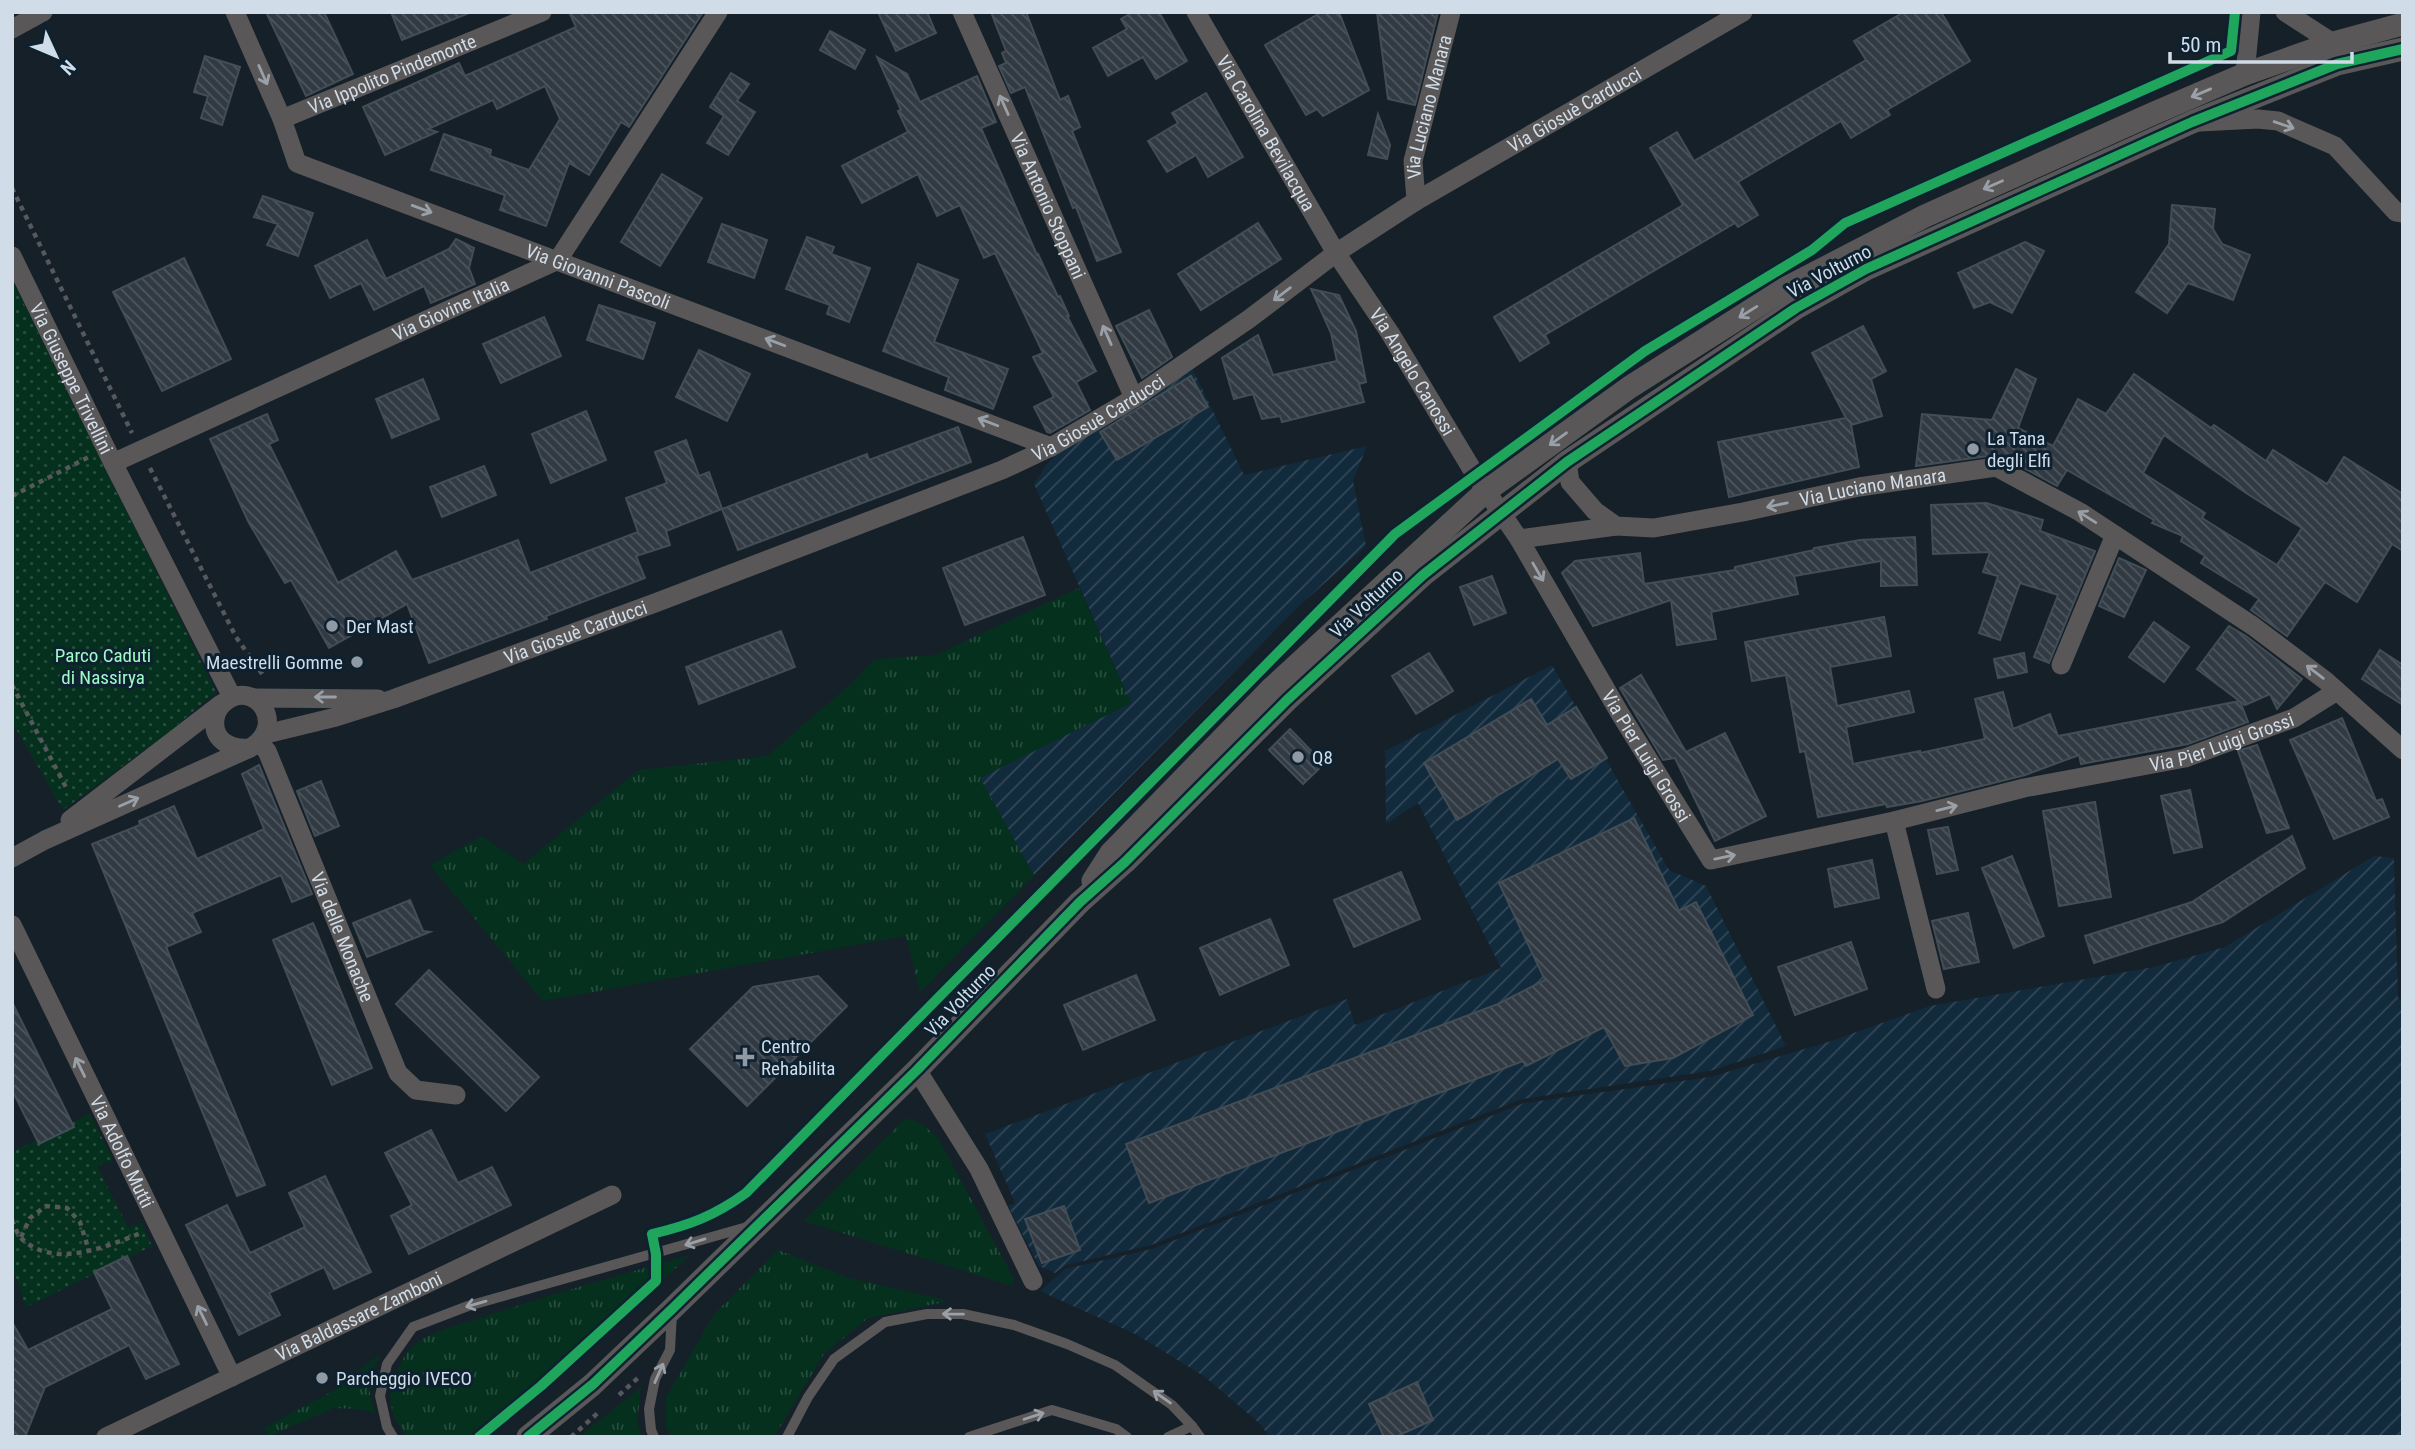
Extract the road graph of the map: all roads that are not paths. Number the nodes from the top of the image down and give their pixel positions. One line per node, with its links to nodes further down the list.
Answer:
1 (43, 12): 12 (street)
2 (235, 12): 16 (street, Via Giovanni Pascoli, one-way to 16)
3 (542, 12): 16 (street, Via Ippolito Pindemonte)
4 (718, 12): 22 (street)
5 (962, 12): 23 (street, Via Antonio Stoppani, one-way to 5)
6 (1196, 12): 20 (street, Via Carolina Bevilacqua)
7 (1451, 12): 18 (street, Via Luciano Manara)
8 (1743, 12): 18 (street, Via Giosuè Carducci)
9 (2250, 12): 15 (street)
10 (2285, 12): 13 (street)
11 (2403, 24): 13 (street, Via Volturno)
12 (12, 30)
13 (2333, 43): 15 (street, Via Volturno)
14 (2403, 49): 17 (street, Via Volturno)
15 (2245, 74): 27 (street, Via Volturno, one-way to 27)
16 (282, 119): 22 (street, Via Giovanni Pascoli, one-way to 22)
17 (2192, 122): 19 (street, one-way to 19); 25 (street, Via Volturno)
18 (1416, 201): 20 (street, Via Giosuè Carducci)
19 (2403, 214)
20 (1336, 253): 23 (street, Via Giosuè Carducci, one-way to 23); 27 (street, Via Angelo Canossi)
21 (12, 256): 26 (street, Via Giuseppe Trivellini)
22 (558, 260): 24 (street, Via Giovanni Pascoli, one-way to 22); 26 (street, Via Giovine Italia)
23 (1134, 398): 24 (street, Via Giosuè Carducci)
24 (1051, 447): 35 (street, Via Giosuè Carducci)
25 (1567, 462): 28 (street, Via Volturno); 29 (street)
26 (113, 463): 36 (street)
27 (1486, 491): 28 (street, Via Pier Luigi Grossi); 42 (street, Via Volturno)
28 (1502, 515): 31 (street, Via Pier Luigi Grossi); 42 (street, Via Volturno)
29 (1616, 526): 30 (street, Via Luciano Manara, one-way to 29); 31 (street, Via Luciano Manara)
30 (2115, 535): 32 (street); 33 (street, Via Luciano Manara, one-way to 30)
31 (1518, 539): 39 (street, Via Pier Luigi Grossi, one-way to 39)
32 (2061, 666)
33 (2337, 691): 38 (street, Via Luciano Manara); 39 (street, Via Pier Luigi Grossi, one-way to 33)
34 (253, 698): 35 (street, Via Giosuè Carducci, one-way to 34); 36 (street, Via Giosuè Carducci); 37 (street)
35 (393, 699): 37 (street, Via Giosuè Carducci)
36 (227, 700): 37 (street); 40 (street, Via Giosuè Carducci)
37 (258, 741): 40 (street, Via Giosuè Carducci, one-way to 37); 46 (street, Via delle Monache)
38 (2403, 750)
39 (1894, 821): 44 (street)
40 (45, 840): 41 (street, Via Giosuè Carducci)
41 (12, 858)
42 (1080, 902): 45 (street, Via Volturno)
43 (12, 925): 51 (street, Via Adolfo Mutti, one-way to 43)
44 (1936, 989)
45 (916, 1070): 48 (street, Via Volturno); 49 (street)
46 (456, 1095)
47 (611, 1195): 51 (street, Via Baldassare Zamboni)
48 (761, 1223): 50 (street, Via Volturno); 54 (lane, one-way to 54)
49 (1033, 1281)
50 (672, 1309): 55 (street, Via Volturno); 56 (lane, one-way to 50)
51 (232, 1377): 53 (street, Via Baldassare Zamboni)
52 (1192, 1426): 57 (lane, one-way to 57); 60 (lane); 61 (lane)
53 (106, 1437)
54 (393, 1437)
55 (528, 1437)
56 (654, 1437)
57 (787, 1437)
58 (969, 1437): 59 (lane, one-way to 59)
59 (1127, 1437)
60 (1168, 1437)
61 (1200, 1437)

